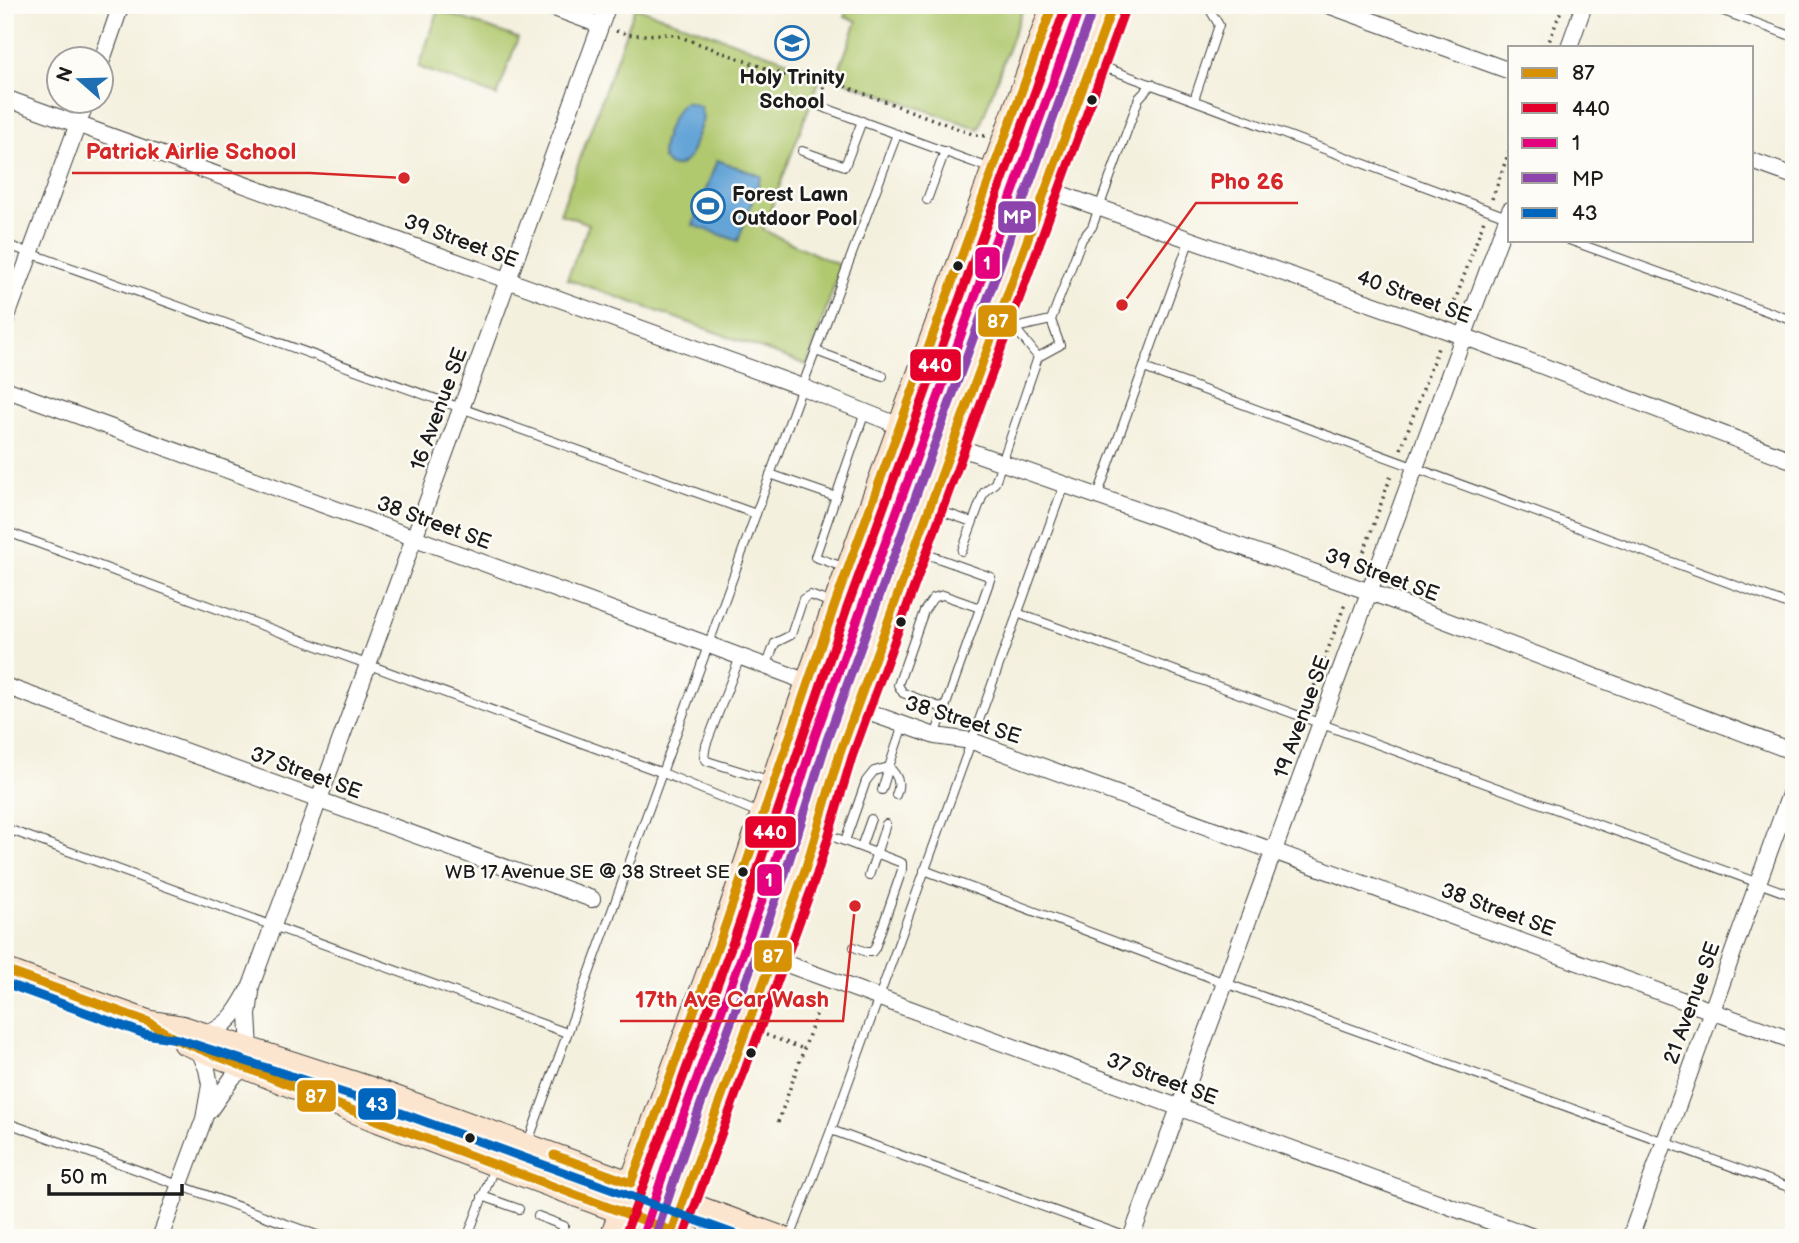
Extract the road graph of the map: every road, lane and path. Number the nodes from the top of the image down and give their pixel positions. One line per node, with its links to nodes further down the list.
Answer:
1 (121, 5): 14 (street)
2 (546, 5): 12 (street)
3 (608, 5): 12 (street, 16 Avenue SE)
4 (1054, 5): 32 (main road)
5 (1081, 5): 34 (lane)
6 (1113, 5): 17 (main road)
7 (1207, 5): 21 (lane)
8 (1328, 5): 18 (street)
9 (1563, 5): 15 (path)
10 (1584, 5): 16 (street)
11 (1707, 5): 13 (lane)
12 (600, 25): 27 (path); 45 (street, 16 Avenue SE)
13 (1794, 37)
14 (107, 46)
15 (1547, 46)
16 (1569, 46)
17 (1092, 63): 19 (lane); 35 (main road)
18 (1508, 70)
19 (1152, 85): 21 (lane); 37 (lane)
20 (5, 98): 25 (street, 39 Street SE)
21 (1194, 100): 38 (lane)
22 (817, 105): 24 (lane)
23 (81, 116): 25 (street)
24 (862, 121): 26 (lane); 28 (lane)
25 (78, 124): 44 (street); 45 (street, 39 Street SE)
26 (897, 134): 29 (lane); 52 (lane)
27 (985, 135)
28 (802, 151)
29 (944, 151): 32 (lane); 36 (lane)
30 (1508, 155): 38 (path)
31 (1754, 162): 33 (street)
32 (994, 169): 60 (main road)
33 (1794, 176)
34 (1018, 178): 35 (street, 40 Street SE); 90 (lane)
35 (1046, 189): 37 (street, 40 Street SE); 49 (main road)
36 (927, 201)
37 (1099, 208): 41 (street, 40 Street SE); 46 (lane)
38 (1488, 210): 39 (lane); 50 (path)
39 (1508, 215)
40 (1508, 218): 51 (street, 19 Avenue SE)
41 (1191, 239): 50 (street, 40 Street SE); 54 (lane)
42 (1575, 242): 47 (lane)
43 (5, 244): 44 (lane)
44 (31, 253): 48 (street); 58 (lane)
45 (508, 281): 56 (street, 39 Street SE); 58 (street, 16 Avenue SE)
46 (1051, 320): 49 (lane); 53 (lane)
47 (1794, 321)
48 (5, 322)
49 (1006, 325): 53 (lane); 61 (main road)
50 (1444, 330): 51 (street, 40 Street SE); 62 (path)
51 (1465, 337): 63 (street, 40 Street SE); 65 (street, 19 Avenue SE)
52 (816, 351): 55 (lane); 56 (lane)
53 (1038, 357): 64 (lane)
54 (1144, 368): 62 (lane); 69 (lane)
55 (883, 376)
56 (802, 387): 59 (street, 39 Street SE); 66 (lane)
57 (5, 389): 74 (street, 38 Street SE)
58 (462, 407): 71 (lane); 74 (street, 16 Avenue SE)
59 (865, 412): 60 (street, 39 Street SE); 68 (lane)
60 (900, 426): 77 (main road)
61 (953, 445): 64 (street, 39 Street SE); 70 (main road)
62 (1396, 461): 65 (lane); 78 (path)
63 (1794, 461)
64 (1002, 462): 67 (street, 39 Street SE); 72 (lane)
65 (1416, 469): 79 (street, 19 Avenue SE); 81 (lane)
66 (770, 474): 68 (lane); 71 (lane)
67 (1064, 485): 69 (street, 39 Street SE); 83 (lane)
68 (836, 497): 77 (lane)
69 (1097, 497): 78 (street, 39 Street SE)
70 (930, 508): 72 (lane); 75 (main road)
71 (755, 514): 84 (lane)
72 (972, 522): 76 (lane)
73 (5, 531): 86 (lane)
74 (414, 539): 84 (street, 38 Street SE); 86 (street, 16 Avenue SE)
75 (914, 550): 82 (lane); 91 (main road)
76 (962, 551)
77 (848, 568): 80 (main road)
78 (1351, 585): 79 (street, 39 Street SE); 93 (path)
79 (1370, 592): 94 (street, 19 Avenue SE); 98 (street, 39 Street SE)
80 (835, 604): 87 (lane); 88 (main road)
81 (1794, 607)
82 (980, 608): 92 (lane); 92 (lane)
83 (1017, 613): 93 (lane); 97 (lane)
84 (709, 645): 85 (street, 38 Street SE); 100 (lane)
85 (740, 657): 87 (street, 38 Street SE); 101 (lane)
86 (368, 666): 100 (lane); 105 (street, 16 Avenue SE)
87 (766, 667): 88 (street, 38 Street SE)
88 (807, 683): 90 (street, 38 Street SE); 101 (main road)
89 (5, 686): 105 (street, 37 Street SE)
90 (831, 694): 91 (street, 38 Street SE); 148 (lane)
91 (857, 706): 95 (street, 38 Street SE); 110 (main road)
92 (945, 709): 96 (lane)
93 (1303, 717): 94 (lane)
94 (1322, 723): 113 (street, 19 Avenue SE); 117 (lane)
95 (903, 724): 96 (street, 38 Street SE); 99 (lane)
96 (935, 736): 97 (street, 38 Street SE)
97 (972, 741): 113 (street, 38 Street SE); 115 (lane)
98 (1794, 752)
99 (889, 767): 103 (lane); 104 (lane); 111 (lane)
100 (663, 773): 106 (lane); 129 (lane)
101 (772, 781): 106 (main road)
102 (1794, 783): 117 (street, 21 Avenue SE)
103 (882, 790)
104 (896, 795)
105 (319, 800): 119 (street, 37 Street SE); 120 (street, 16 Avenue SE)
106 (762, 814): 145 (main road)
107 (871, 819): 112 (lane)
108 (886, 824): 114 (lane)
109 (5, 828): 120 (lane)
110 (816, 831): 111 (lane); 122 (main road)
111 (845, 841): 112 (lane)
112 (861, 846): 114 (lane)
113 (1275, 851): 124 (street, 19 Avenue SE); 128 (street, 38 Street SE)
114 (878, 852): 116 (lane); 121 (lane)
115 (924, 870): 124 (lane); 126 (lane)
116 (869, 876)
117 (1758, 883): 118 (lane); 128 (street, 21 Avenue SE)
118 (1794, 896)
119 (592, 900)
120 (273, 926): 125 (street, 16 Avenue SE); 129 (lane)
121 (854, 947)
122 (773, 959): 126 (street, 37 Street SE); 150 (main road)
123 (5, 970): 133 (main road)
124 (1226, 983): 137 (street, 19 Avenue SE); 142 (lane)
125 (251, 986): 133 (street, 16 Avenue SE); 136 (street, 16 Avenue SE)
126 (878, 997): 137 (street, 37 Street SE); 141 (lane)
127 (821, 1001): 135 (path)
128 (1712, 1011): 132 (street, 38 Street SE); 142 (street, 21 Avenue SE)
129 (567, 1033): 143 (lane)
130 (766, 1035): 134 (path)
131 (798, 1040): 134 (path)
132 (1794, 1041)
133 (201, 1042): 136 (main road); 138 (street)
134 (796, 1046): 135 (path)
135 (804, 1049): 140 (path)
136 (247, 1058): 138 (street); 143 (main road); 144 (main road)
137 (1180, 1108): 163 (street, 19 Avenue SE); 164 (street, 37 Street SE)
138 (204, 1119): 146 (street)
139 (5, 1122): 146 (lane)
140 (778, 1122)
141 (831, 1130): 162 (lane); 163 (lane)
142 (1665, 1142): 147 (lane); 165 (street, 21 Avenue SE)
143 (527, 1145): 145 (main road)
144 (495, 1165): 149 (lane); 152 (main road)
145 (631, 1183): 148 (main road); 152 (main road)
146 (179, 1185): 156 (street); 157 (lane)
147 (1794, 1189)
148 (657, 1192): 150 (main road); 154 (lane)
149 (482, 1196): 151 (lane); 158 (lane)
150 (683, 1201): 155 (main road); 161 (main road)
151 (519, 1209)
152 (621, 1210): 154 (main road); 160 (main road)
153 (538, 1216): 159 (lane)
154 (645, 1229): 155 (main road)
155 (678, 1235)
156 (160, 1238)
157 (324, 1238)
158 (467, 1238)
159 (560, 1238)
160 (611, 1238)
161 (782, 1238)
162 (790, 1238)
163 (1131, 1238)
164 (1536, 1238)
165 (1630, 1238)

